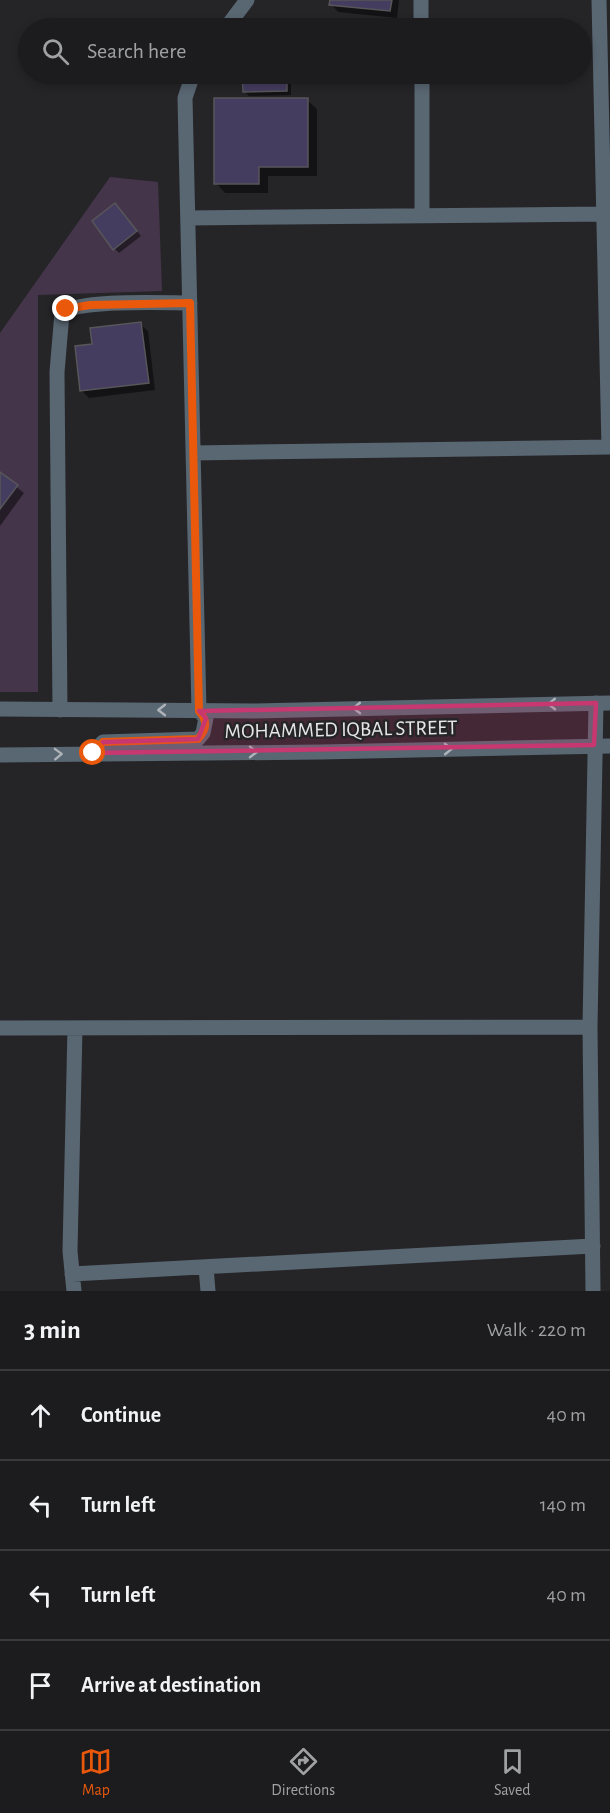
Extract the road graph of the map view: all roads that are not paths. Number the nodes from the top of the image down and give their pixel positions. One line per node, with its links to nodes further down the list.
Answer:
1 (247, 0): 4 (street)
2 (421, 0): 5 (street)
3 (599, 0): 8 (street)
4 (234, 18)
5 (421, 18)
6 (190, 84): 10 (street)
7 (422, 84): 9 (street)
8 (604, 214): 9 (street); 12 (street)
9 (422, 216): 10 (street)
10 (188, 218): 11 (street)
11 (190, 303): 13 (street); 16 (street)
12 (610, 447): 13 (street)
13 (194, 453): 17 (street)
14 (603, 703): 17 (street, one-way to 17); 18 (street)
15 (0, 709): 16 (street)
16 (60, 710): 17 (street, one-way to 16)
17 (199, 711): 20 (street)
18 (594, 746): 19 (street, MOHAMMED IQBAL STREET); 20 (street, MOHAMMED IQBAL STREET, one-way to 18); 24 (street)
19 (610, 746)
20 (93, 753): 21 (street, MOHAMMED IQBAL STREET, one-way to 20)
21 (0, 755)
22 (0, 1028): 23 (street)
23 (75, 1028): 24 (street); 27 (street)
24 (590, 1028): 25 (street)
25 (593, 1246): 26 (street); 30 (street)
26 (206, 1267): 27 (street); 29 (street)
27 (72, 1274): 28 (street)
28 (74, 1291)
29 (208, 1291)
30 (593, 1291)

